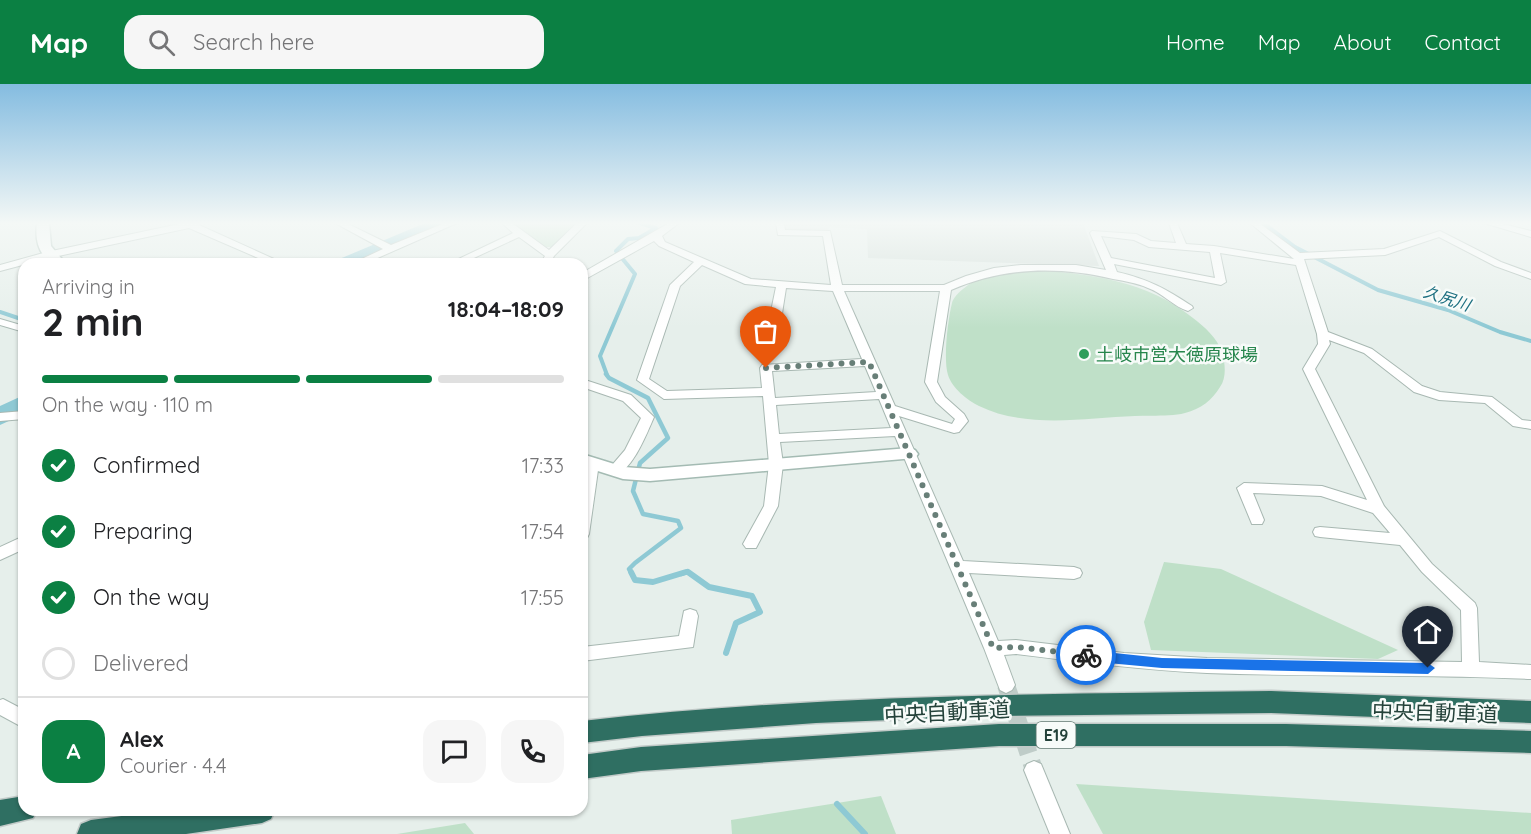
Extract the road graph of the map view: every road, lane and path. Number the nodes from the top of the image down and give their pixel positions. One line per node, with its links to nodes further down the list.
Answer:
1 (694, 258): 8 (street)
2 (832, 258): 16 (street)
3 (1216, 258): 7 (street)
4 (1302, 258): 22 (street)
5 (1486, 258): 14 (street)
6 (609, 259): 10 (street); 12 (street)
7 (1107, 260): 13 (street)
8 (701, 261): 15 (street); 26 (street)
9 (18, 263): 11 (street)
10 (588, 265)
11 (0, 268)
12 (588, 274)
13 (1114, 276): 17 (street); 18 (street)
14 (1531, 276)
15 (781, 286): 16 (street); 20 (street)
16 (837, 288): 17 (street); 23 (street)
17 (946, 288): 27 (street)
18 (1188, 308)
19 (0, 322): 21 (street)
20 (774, 326)
21 (18, 327)
22 (1323, 334): 30 (street); 37 (street)
23 (869, 362): 25 (street); 26 (street)
24 (588, 385): 36 (street)
25 (884, 395): 26 (street); 27 (street)
26 (769, 397): 32 (street)
27 (890, 409): 31 (street)
28 (18, 414): 29 (street)
29 (0, 417)
30 (1531, 425)
31 (900, 432): 32 (street); 33 (street)
32 (773, 438): 35 (street)
33 (909, 454): 35 (street); 44 (street)
34 (588, 461): 36 (street)
35 (776, 464): 36 (street); 41 (street)
36 (618, 472)
37 (1378, 509): 38 (street); 40 (street)
38 (1257, 520)
39 (1320, 532): 40 (street)
40 (1401, 540): 49 (street)
41 (751, 544)
42 (18, 545): 43 (street)
43 (0, 554)
44 (957, 567): 45 (street); 47 (street)
45 (1074, 573)
46 (690, 616): 48 (street)
47 (993, 648): 49 (street); 51 (street)
48 (588, 653)
49 (1471, 668): 50 (street)
50 (1531, 672)
51 (1006, 686)
52 (3, 706): 54 (street)
53 (1531, 712): 55 (highway, 中央自動車道 / E19)
54 (18, 716)
55 (588, 731)
56 (1531, 742): 57 (highway, 中央自動車道 / E19)
57 (588, 765)
58 (1034, 770): 63 (street)
59 (18, 810): 60 (highway)
60 (0, 813)
61 (219, 816): 62 (highway)
62 (91, 834)
63 (1060, 834)

